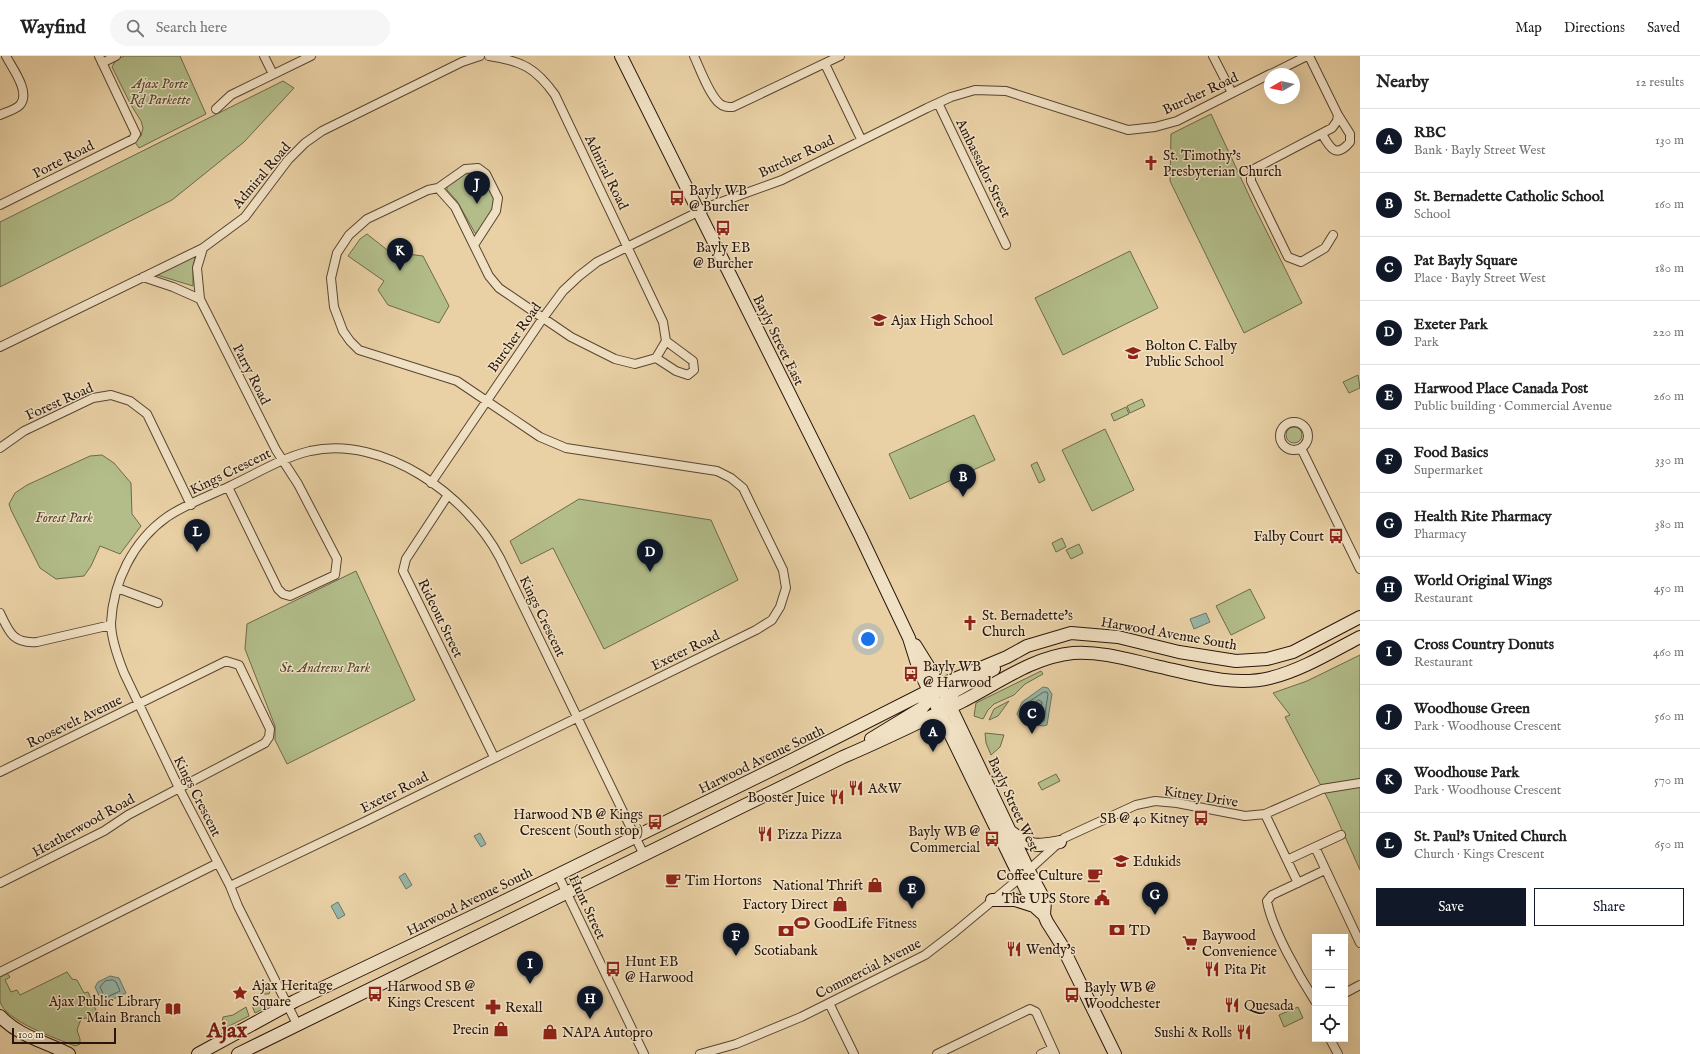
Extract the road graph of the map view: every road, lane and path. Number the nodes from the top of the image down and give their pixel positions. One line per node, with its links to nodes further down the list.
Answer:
1 (6, 56): 20 (street)
2 (116, 56): 12 (street)
3 (264, 56): 15 (street)
4 (311, 56): 15 (street)
5 (480, 56): 31 (street, Admiral Road)
6 (489, 56): 30 (street, Admiral Road)
7 (621, 56): 26 (main road, Bayly Street East)
8 (694, 56): 13 (street)
9 (840, 56): 13 (street)
10 (1213, 56): 17 (street)
11 (1308, 56): 14 (street, Burcher Road); 21 (street)
12 (101, 59): 25 (street, Porte Road)
13 (825, 64): 23 (street)
14 (1283, 68)
15 (273, 74): 19 (street)
16 (1264, 77): 17 (street, Burcher Road)
17 (1232, 93): 18 (street, Burcher Road)
18 (938, 103): 23 (street, Burcher Road); 29 (street, Ambassador Street)
19 (216, 109)
20 (0, 115)
21 (1338, 115): 22 (street); 22 (street)
22 (1322, 134): 27 (street)
23 (862, 139): 26 (street, Burcher Road)
24 (438, 188): 28 (street); 28 (street, Exeter Road); 38 (street, Exeter Road)
25 (0, 205)
26 (698, 212): 30 (street, Burcher Road); 54 (main road, Bayly Street East)
27 (1333, 235)
28 (474, 245): 34 (street)
29 (1006, 245)
30 (628, 246): 34 (street, Burcher Road); 35 (street, Admiral Road)
31 (203, 248): 32 (street, Admiral Road); 33 (street, Parry Road)
32 (143, 277): 33 (street); 36 (street, Admiral Road)
33 (200, 299): 41 (street, Parry Road)
34 (543, 318): 37 (street); 38 (street, Burcher Road)
35 (666, 341): 37 (street); 37 (street)
36 (0, 347)
37 (656, 358)
38 (487, 400): 42 (street, Burcher Road); 57 (street, Exeter Road)
39 (0, 448): 45 (street, Forest Road)
40 (1302, 448): 46 (street)
41 (282, 460): 42 (street, Kings Crescent); 43 (street, Kings Crescent); 43 (street, Parry Road)
42 (431, 483): 44 (street, Kings Crescent)
43 (228, 487): 45 (street, Kings Crescent)
44 (448, 495): 57 (street, Kings Crescent); 58 (street, Rideout Street)
45 (191, 505): 47 (street, Kings Crescent)
46 (1360, 569)
47 (117, 588): 48 (street); 51 (street, Kings Crescent)
48 (158, 603)
49 (0, 613): 51 (street)
50 (1360, 617): 53 (main road, Harwood Avenue South)
51 (111, 625): 55 (street, Kings Crescent)
52 (1360, 637): 56 (main road)
53 (1006, 657): 54 (main road, Harwood Avenue South); 56 (main road)
54 (934, 691): 56 (main road, Bayly Street East); 59 (main road); 60 (main road, Harwood Avenue South)
55 (138, 703): 61 (street, Roosevelt Avenue); 64 (street, Kings Crescent); 64 (street, Roosevelt Avenue)
56 (946, 706): 59 (main road); 66 (main road, Bayly Street West); 75 (main road, Bayly Street West)
57 (577, 718): 58 (street, Exeter Road); 68 (street, Kings Crescent)
58 (494, 757): 79 (street, Exeter Road)
59 (843, 757): 62 (main road)
60 (790, 761): 62 (main road); 68 (main road, Harwood Avenue South)
61 (0, 772)
62 (796, 782): 71 (main road)
63 (1360, 783): 65 (street, Kitney Drive)
64 (179, 788): 73 (street, Kings Crescent); 77 (street, Heatherwood Road)
65 (1265, 814): 69 (street, Kitney Drive); 72 (street)
66 (1011, 832): 69 (main road); 75 (main road, Bayly Street West)
67 (1341, 835): 70 (street)
68 (635, 837): 71 (street, Kings Crescent); 76 (main road, Harwood Avenue South)
69 (1060, 842): 75 (street, Kitney Drive)
70 (1315, 847): 72 (street); 74 (street)
71 (644, 855): 80 (main road)
72 (1287, 860): 78 (street)
73 (218, 864): 79 (street, Kings Crescent); 87 (street)
74 (1325, 870): 78 (street); 85 (street)
75 (1025, 874): 81 (street, Commercial Avenue); 82 (main road, Bayly Street West); 83 (main road, Bayly Street West)
76 (558, 875): 80 (street, Hunt Street); 84 (main road, Harwood Avenue South)
77 (0, 883)
78 (1298, 883): 90 (street)
79 (230, 886): 92 (street, Kings Crescent)
80 (566, 893): 86 (main road); 101 (street, Hunt Street)
81 (992, 900): 82 (main road); 91 (street, Commercial Avenue)
82 (1034, 906): 83 (main road, Bayly Street West)
83 (1044, 915): 95 (main road, Bayly Street West)
84 (435, 934): 86 (main road); 92 (main road, Harwood Avenue South)
85 (1360, 943)
86 (444, 954): 94 (main road)
87 (0, 972)
88 (1360, 985): 89 (street)
89 (1348, 991)
90 (1312, 996)
91 (829, 1003): 102 (street, Commercial Avenue); 103 (street)
92 (287, 1005): 94 (street, Kings Crescent); 99 (main road, Harwood Avenue South)
93 (0, 1016): 98 (main road)
94 (297, 1024): 100 (main road)
95 (1109, 1041): 106 (street); 107 (main road, Bayly Street West)
96 (1332, 1042): 108 (street)
97 (1053, 1051): 104 (street); 105 (street)
98 (69, 1054)
99 (198, 1054)
100 (238, 1054)
101 (644, 1054)
102 (700, 1054)
103 (854, 1054)
104 (937, 1054)
105 (1040, 1054)
106 (1108, 1054)
107 (1116, 1054)
108 (1338, 1054)

